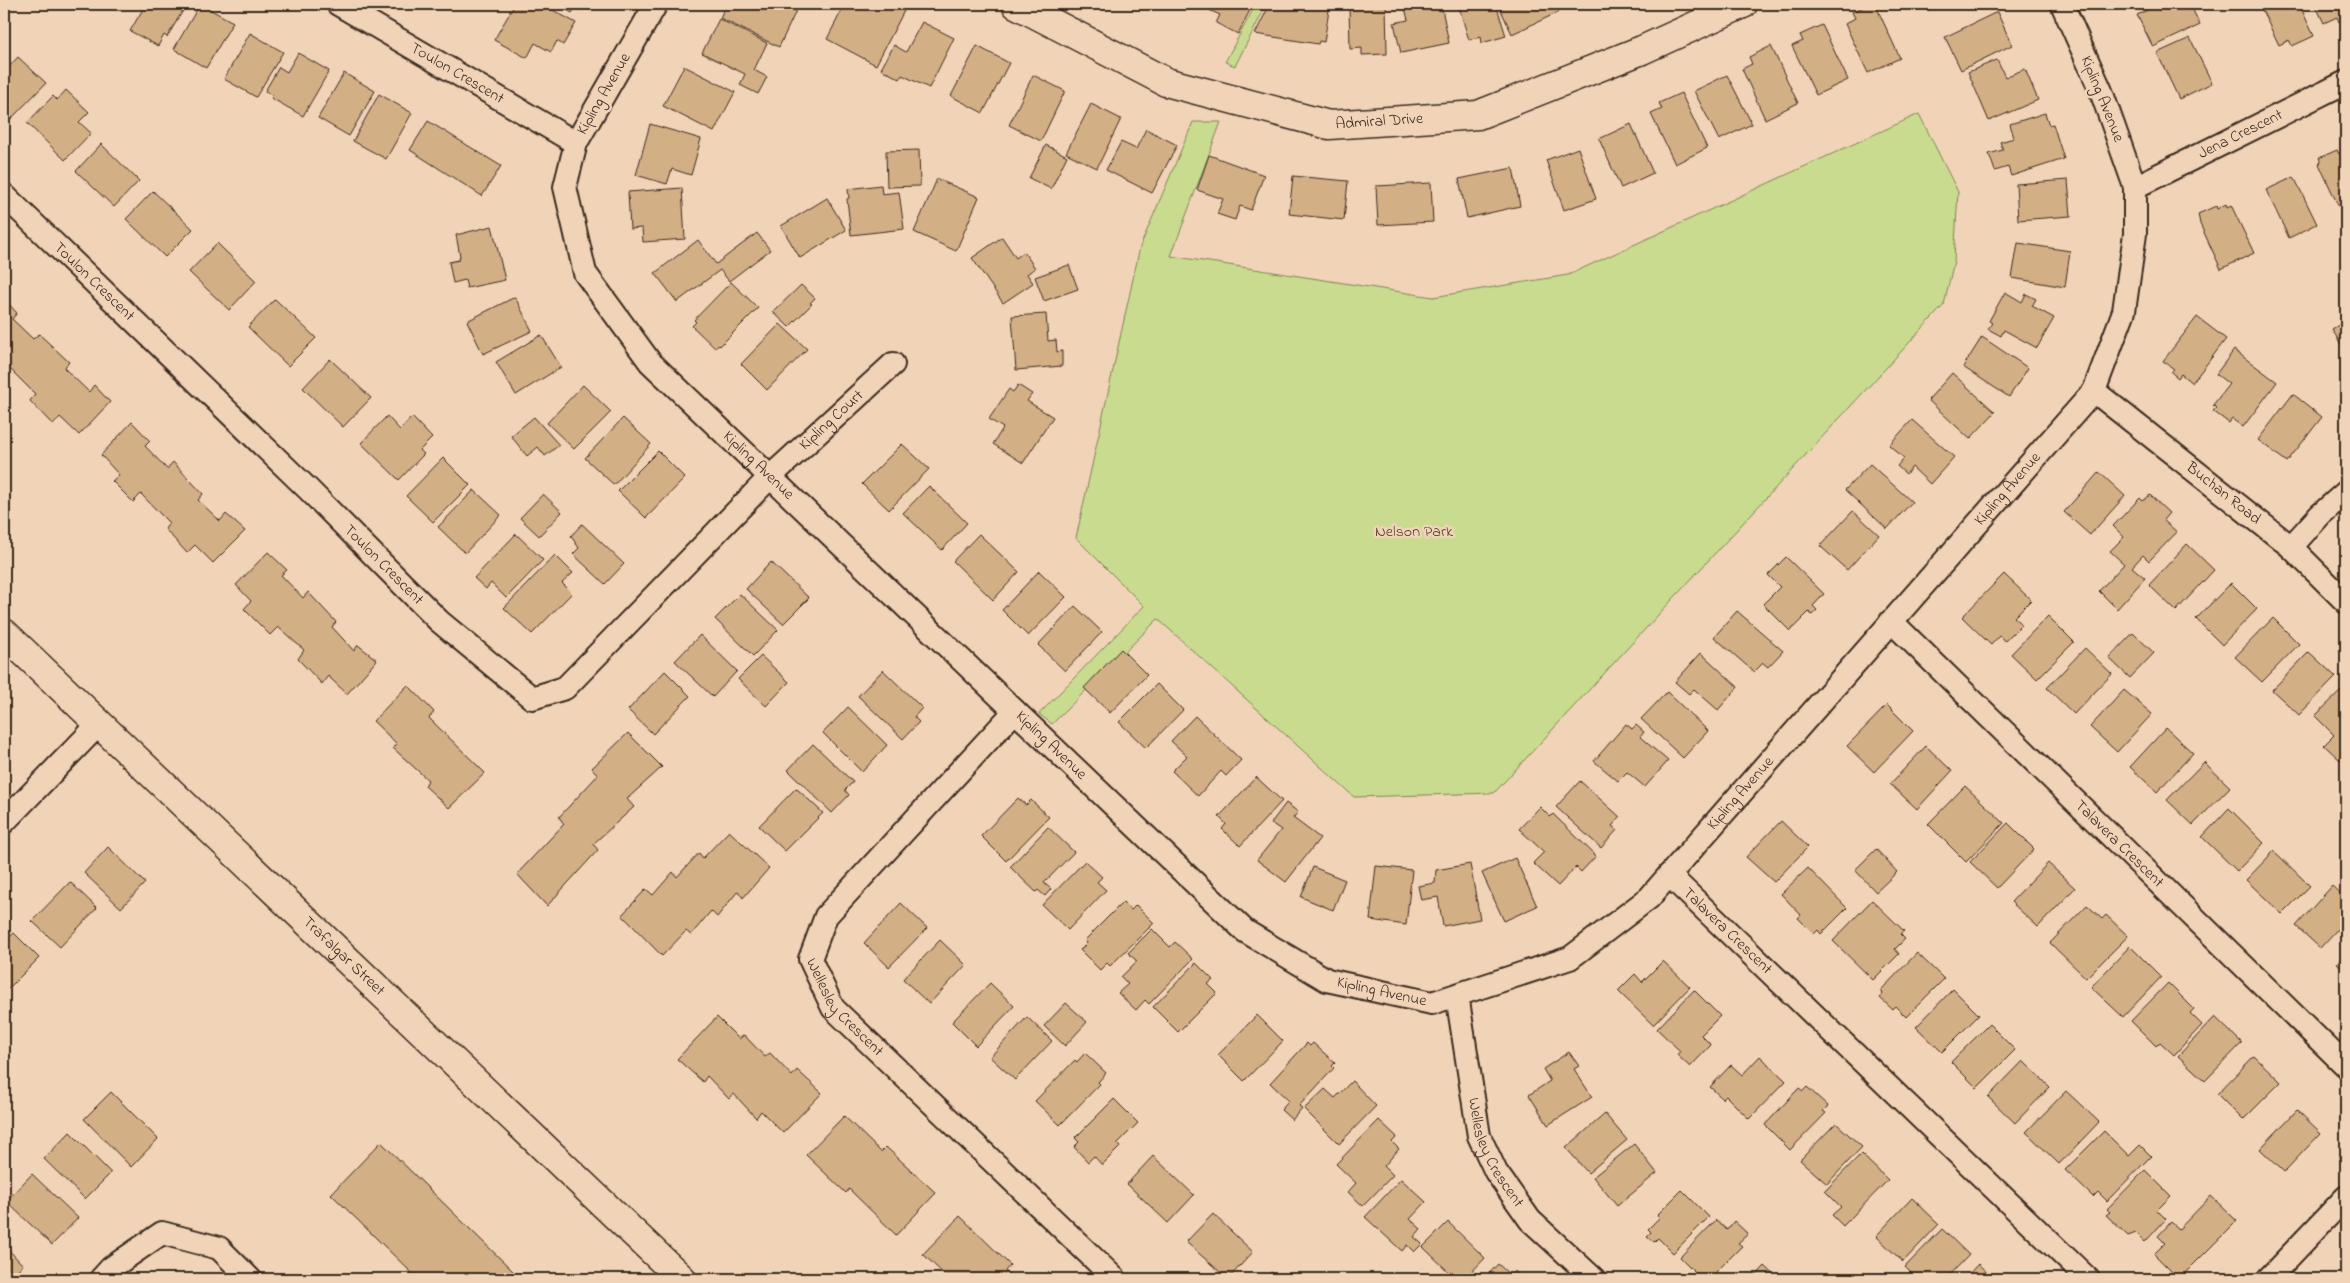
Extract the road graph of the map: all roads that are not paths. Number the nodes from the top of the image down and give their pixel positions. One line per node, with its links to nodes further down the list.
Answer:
1 (338, 4): 7 (street, Toulon Crescent)
2 (656, 4): 7 (street, Kipling Avenue)
3 (1016, 4): 4 (main road, Admiral Drive)
4 (1742, 4)
5 (2062, 4): 8 (street, Kipling Avenue)
6 (2346, 82): 8 (street, Jena Crescent)
7 (576, 143): 12 (street, Kipling Avenue)
8 (2135, 187): 11 (street, Kipling Avenue)
9 (4, 195): 12 (street, Toulon Crescent)
10 (893, 364): 12 (street, Kipling Court)
11 (2094, 391): 14 (street, Buchan Road); 16 (street, Kipling Avenue)
12 (771, 476): 18 (street, Kipling Avenue)
13 (2346, 492): 14 (street)
14 (2291, 547): 15 (street, Buchan Road)
15 (2346, 602)
16 (1891, 621): 21 (street, Kipling Avenue); 23 (street, Talavera Crescent)
17 (4, 633): 19 (main road, Trafalgar Street)
18 (1015, 711): 22 (street, Kipling Avenue); 28 (street, Wellesley Crescent)
19 (98, 725): 20 (street); 27 (main road, Trafalgar Street)
20 (4, 822)
21 (1669, 875): 22 (street, Kipling Avenue); 30 (street, Talavera Crescent)
22 (1458, 995): 29 (street, Wellesley Crescent)
23 (2346, 1066)
24 (2346, 1197): 31 (street)
25 (100, 1279): 26 (street)
26 (250, 1279)
27 (682, 1279)
28 (1115, 1279)
29 (1594, 1279)
30 (2088, 1279)
31 (2268, 1279)

